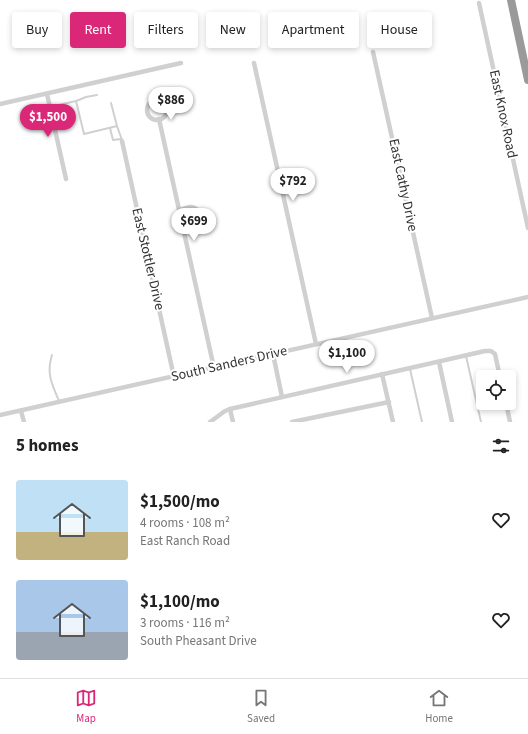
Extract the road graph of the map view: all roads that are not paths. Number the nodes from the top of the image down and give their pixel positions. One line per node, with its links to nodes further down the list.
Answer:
1 (511, 0): 6 (highway)
2 (478, 2): 20 (street, East Knox Road)
3 (374, 52): 22 (street, East Cathy Drive)
4 (181, 63): 7 (street)
5 (254, 63): 23 (street)
6 (528, 80)
7 (47, 94): 11 (street); 12 (street)
8 (97, 95): 9 (lane)
9 (76, 101): 12 (lane); 15 (lane)
10 (111, 102): 14 (lane)
11 (0, 104)
12 (50, 107): 17 (street)
13 (159, 119): 13 (street); 18 (street)
14 (117, 126): 15 (lane); 16 (lane)
15 (110, 128): 16 (lane)
16 (122, 140): 32 (street, East Stottler Drive)
17 (66, 179)
18 (179, 210): 19 (street); 19 (street)
19 (183, 228): 28 (street)
20 (528, 228)
21 (528, 297): 22 (street, South Sanders Drive)
22 (432, 318): 23 (street, South Sanders Drive)
23 (316, 344): 24 (street, South Sanders Drive)
24 (273, 354): 28 (street, South Sanders Drive); 33 (street)
25 (52, 355): 34 (lane)
26 (466, 356): 27 (street); 30 (street); 47 (lane)
27 (439, 362): 29 (street); 46 (street)
28 (214, 368): 32 (street, South Sanders Drive)
29 (410, 368): 31 (street); 45 (lane)
30 (498, 370)
31 (382, 374): 33 (street); 35 (street)
32 (174, 376): 34 (street, South Sanders Drive)
33 (282, 397): 36 (street)
34 (60, 402): 37 (street, South Sanders Drive)
35 (389, 402): 43 (street); 44 (street)
36 (230, 409): 41 (street); 42 (street)
37 (21, 410): 39 (street, South Sanders Drive); 40 (street)
38 (507, 410): 48 (street)
39 (0, 415)
40 (24, 422)
41 (210, 422)
42 (233, 422)
43 (292, 422)
44 (393, 422)
45 (422, 422)
46 (452, 422)
47 (481, 422)
48 (510, 422)

